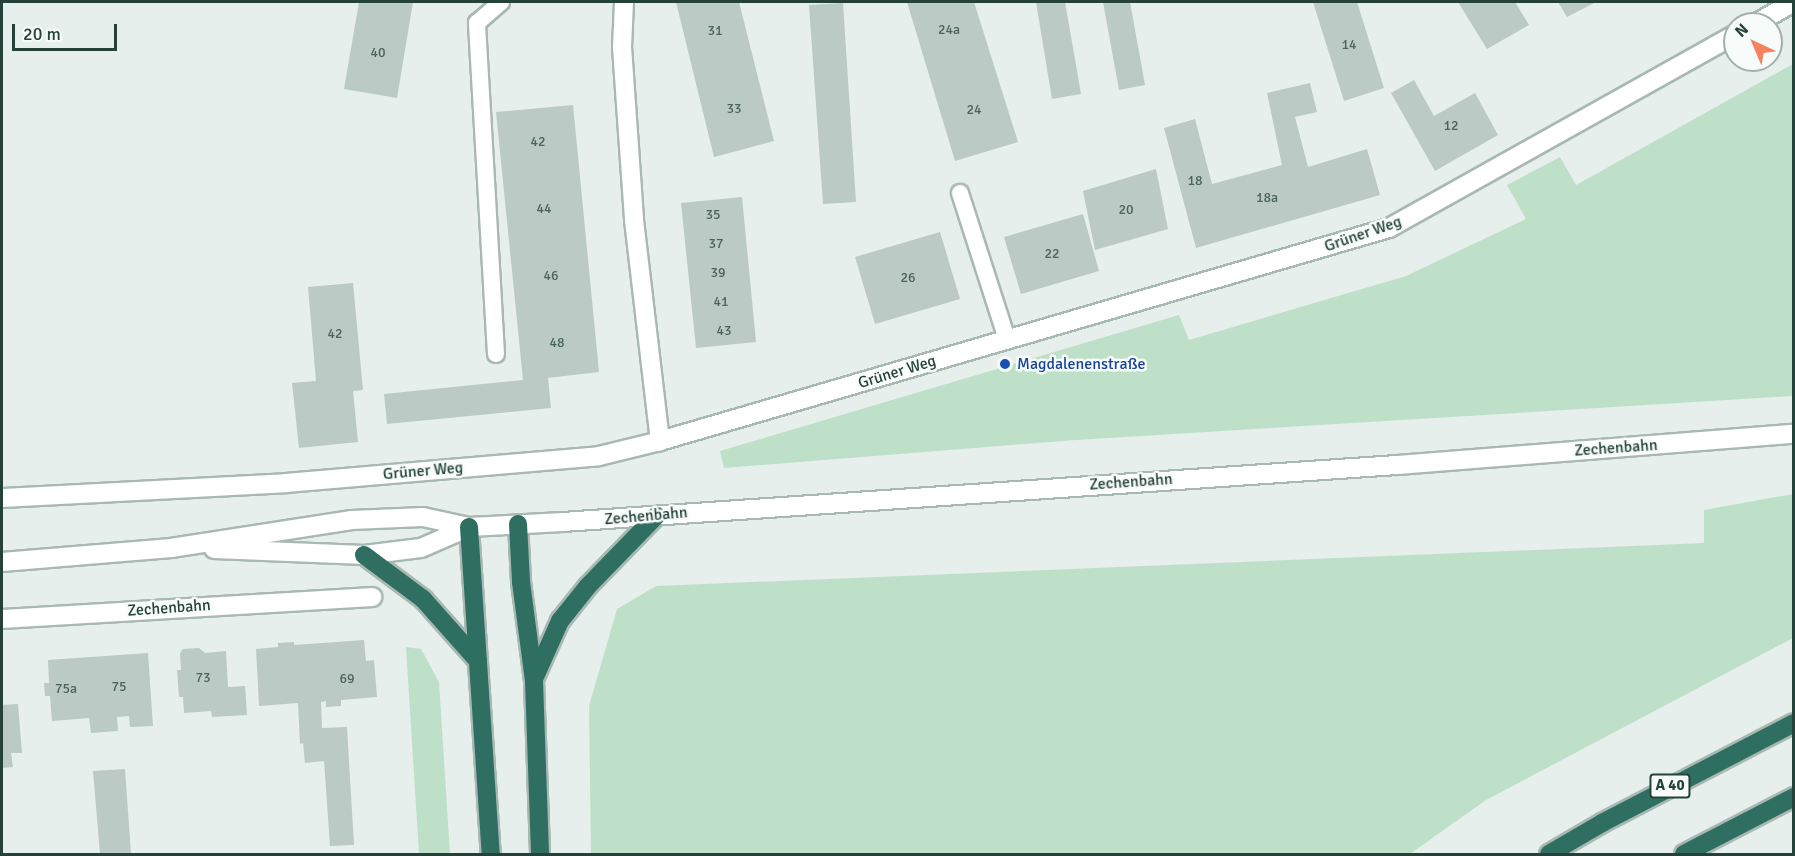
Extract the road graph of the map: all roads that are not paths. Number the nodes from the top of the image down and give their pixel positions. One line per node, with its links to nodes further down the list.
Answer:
1 (501, 2): 8 (lane)
2 (624, 2): 10 (street)
3 (1794, 2): 4 (street)
4 (1776, 12)
5 (1723, 42): 7 (street, Grüner Weg)
6 (960, 193): 7 (lane)
7 (1006, 339): 10 (street, Grüner Weg)
8 (496, 354)
9 (1794, 434): 12 (street, Zechenbahn)
10 (660, 441): 11 (street, Grüner Weg)
11 (2, 498)
12 (656, 516): 13 (street, Zechenbahn); 21 (highway)
13 (518, 524): 14 (street, Zechenbahn); 21 (highway)
14 (469, 527): 15 (street, Zechenbahn); 16 (street, Zechenbahn); 20 (highway)
15 (171, 548): 16 (street, Zechenbahn); 17 (street, Zechenbahn)
16 (364, 555): 20 (highway)
17 (2, 562)
18 (372, 597): 19 (street, Zechenbahn)
19 (2, 619)
20 (478, 661): 24 (highway)
21 (534, 681): 25 (highway)
22 (1794, 723): 26 (highway, A 40)
23 (1794, 797): 27 (highway)
24 (491, 855)
25 (540, 855)
26 (1549, 855)
27 (1684, 855)

